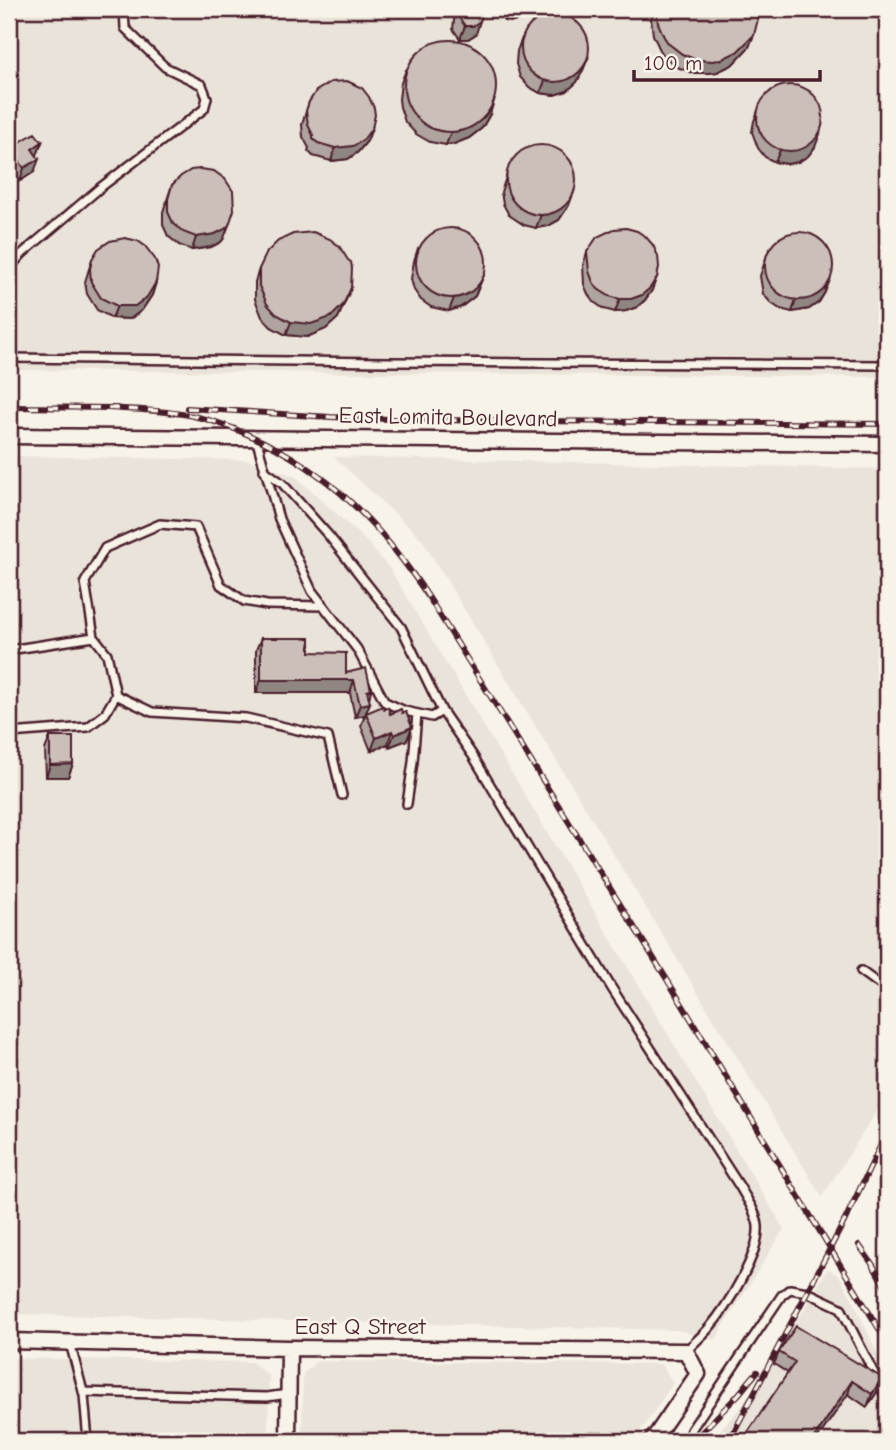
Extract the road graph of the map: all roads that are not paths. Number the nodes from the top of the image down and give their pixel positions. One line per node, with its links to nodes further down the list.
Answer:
1 (124, 9): 2 (lane)
2 (9, 277)
3 (9, 358): 4 (lane)
4 (887, 365)
5 (9, 436): 6 (street, East Lomita Boulevard)
6 (255, 438): 7 (street, East Lomita Boulevard); 8 (lane)
7 (887, 444)
8 (264, 470): 9 (lane); 13 (lane)
9 (323, 606): 10 (lane); 14 (lane)
10 (93, 636): 11 (lane); 12 (lane)
11 (9, 647): 12 (lane)
12 (116, 695): 15 (lane)
13 (442, 711): 14 (lane); 22 (lane)
14 (417, 714): 16 (lane)
15 (342, 795)
16 (407, 804)
17 (861, 971): 18 (lane)
18 (887, 990)
19 (9, 1341): 20 (street, East Q Street)
20 (70, 1343): 21 (street, East Q Street); 23 (lane)
21 (289, 1348): 22 (street, East Q Street); 24 (street)
22 (686, 1351): 28 (street)
23 (83, 1392): 24 (lane); 26 (lane)
24 (289, 1394): 27 (street)
25 (887, 1399): 29 (lane)
26 (88, 1441)
27 (288, 1441)
28 (652, 1441)
29 (688, 1441)

